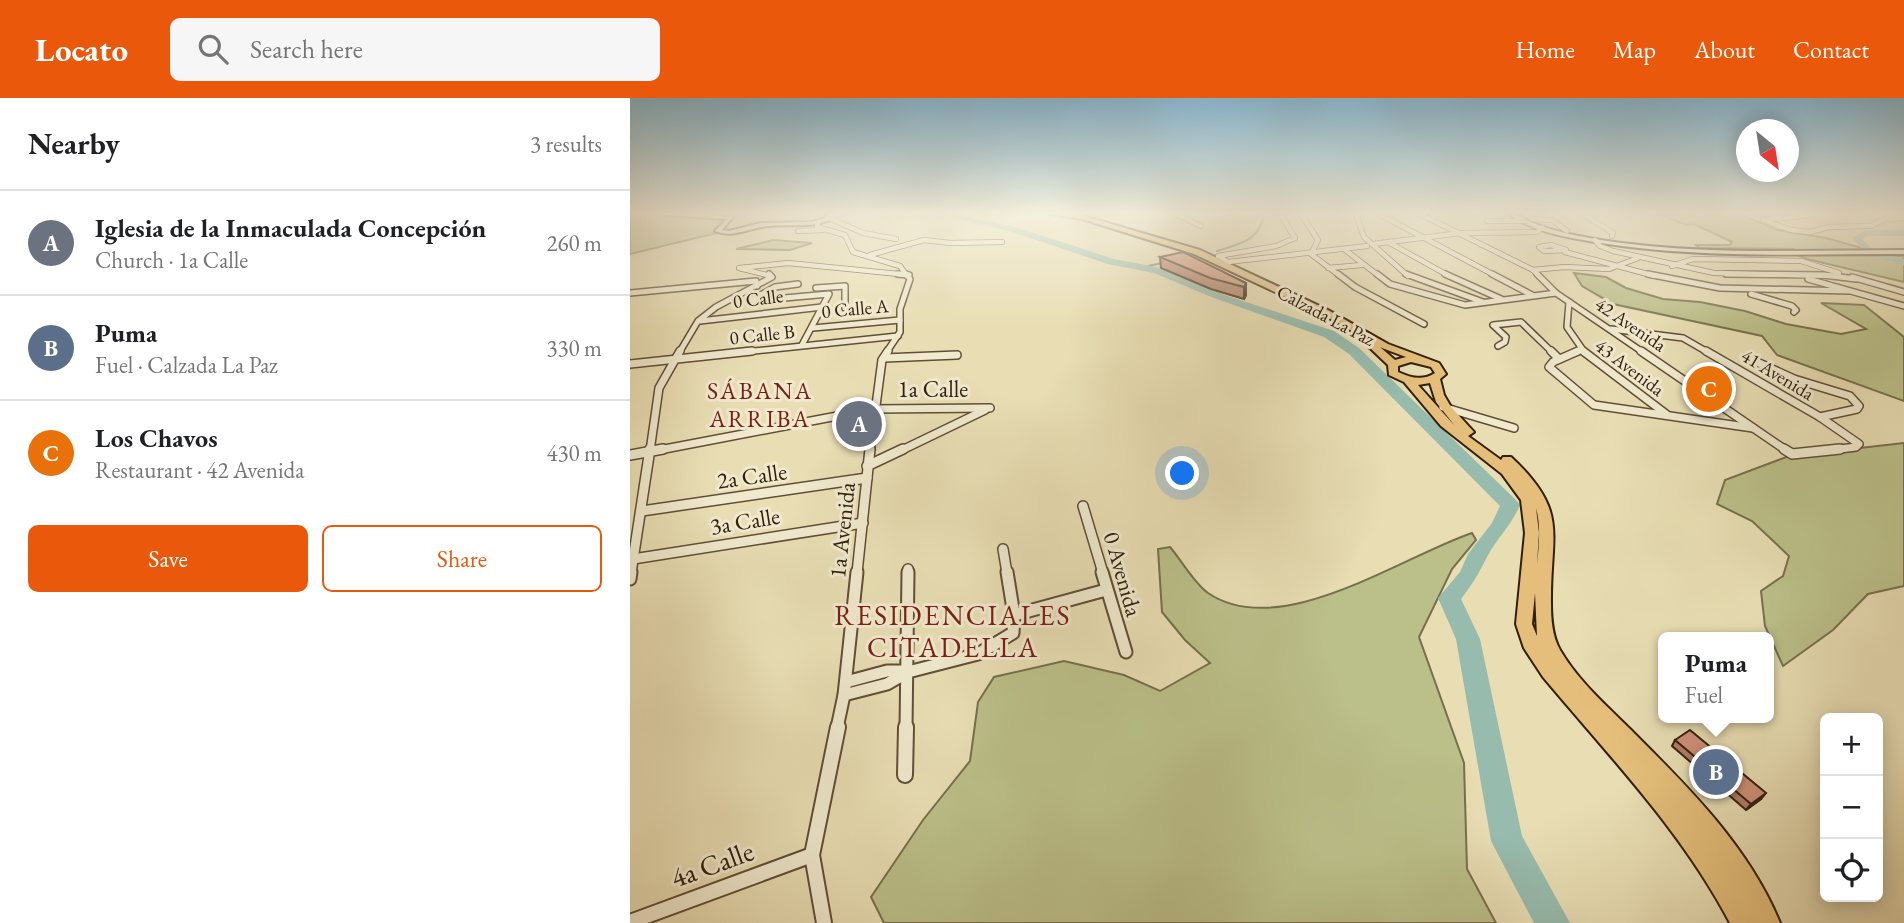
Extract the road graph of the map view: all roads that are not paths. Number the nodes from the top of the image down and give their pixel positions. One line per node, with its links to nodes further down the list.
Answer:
1 (855, 252): 16 (street)
2 (879, 252): 16 (street)
3 (1189, 252): 64 (main road, Calzada La Paz)
4 (1200, 252): 17 (main road, Calzada La Paz)
5 (1238, 252): 17 (street)
6 (1321, 252): 15 (street)
7 (1348, 252): 19 (street)
8 (1382, 252): 41 (street)
9 (1407, 252): 40 (street)
10 (1453, 252): 39 (street)
11 (1498, 252): 24 (street)
12 (1504, 252): 23 (street)
13 (1566, 252): 20 (street)
14 (1620, 252): 18 (street)
15 (1311, 254): 17 (street); 22 (street)
16 (866, 256): 26 (street)
17 (1214, 257): 62 (main road, Calzada La Paz)
18 (1639, 258): 20 (street); 21 (street)
19 (1363, 264): 22 (street); 41 (street)
20 (1616, 266): 23 (street); 32 (street)
21 (1672, 266): 25 (street); 27 (street)
22 (1328, 268): 50 (street)
23 (1541, 269): 24 (street)
24 (1533, 270): 37 (street)
25 (1833, 273): 28 (street); 35 (street)
26 (909, 275): 31 (street); 48 (street, 1a Avenida)
27 (1789, 275): 28 (street); 30 (street)
28 (1821, 275): 30 (street)
29 (798, 284): 38 (street)
30 (1824, 284): 34 (street)
31 (757, 286): 36 (street); 49 (street)
32 (1736, 290): 33 (street); 43 (street)
33 (1773, 291): 34 (street); 43 (street)
34 (1849, 291): 44 (street)
35 (1904, 292)
36 (630, 293)
37 (1556, 293): 39 (street); 42 (street, 42 Avenida)
38 (809, 294): 45 (street); 46 (street)
39 (1532, 295): 40 (street)
40 (1502, 299): 41 (street)
41 (1485, 302)
42 (1569, 302): 52 (street, 42 Avenida); 56 (street, 43 Avenida)
43 (1781, 302): 47 (street)
44 (1904, 306)
45 (822, 307): 49 (street, 0 Calle); 51 (street)
46 (845, 308)
47 (1794, 312)
48 (900, 320): 51 (street, 0 Calle A); 53 (street, 1a Avenida)
49 (698, 321): 59 (street)
50 (1424, 324)
51 (813, 328): 54 (street)
52 (1611, 329): 70 (street, 41 Avenida); 72 (street, 42 Avenida)
53 (898, 336): 54 (street, 0 Calle B); 60 (street, 1a Avenida)
54 (802, 345): 59 (street, 0 Calle B)
55 (1498, 346): 61 (street)
56 (1581, 350): 61 (street); 69 (street, 43 Avenida)
57 (957, 355): 60 (street)
58 (1746, 357): 70 (street)
59 (677, 358): 63 (street, 0 Calle B); 73 (street)
60 (884, 358): 68 (street, 1a Avenida)
61 (1559, 359): 69 (street)
62 (1423, 360): 64 (main road); 65 (main road)
63 (630, 363)
64 (1392, 365): 66 (main road, Calzada La Paz)
65 (1436, 378): 66 (main road); 67 (main road)
66 (1408, 380): 96 (main road)
67 (1443, 407): 71 (street); 97 (main road)
68 (874, 409): 73 (street, 1a Calle); 76 (street, 1a Avenida); 76 (street, 1a Calle)
69 (1668, 415): 72 (street)
70 (1820, 417): 74 (street, 41 Avenida)
71 (1514, 428)
72 (1755, 428): 74 (street, 42 Avenida)
73 (649, 454): 75 (street, 1a Calle); 79 (street)
74 (1792, 454)
75 (630, 455)
76 (867, 466): 77 (street, 1a Avenida)
77 (867, 478): 79 (street, 2a Calle); 81 (street, 1a Avenida)
78 (1083, 506): 86 (street, 0 Avenida)
79 (642, 514): 80 (street, 2a Calle); 83 (street)
80 (630, 522)
81 (863, 523): 83 (street, 3a Calle); 90 (street, 1a Avenida)
82 (1003, 549): 87 (street)
83 (633, 559): 85 (street)
84 (908, 569): 89 (street)
85 (630, 579)
86 (1106, 590): 87 (street); 88 (street, 0 Avenida)
87 (1014, 615): 89 (street)
88 (1126, 652)
89 (908, 671): 90 (street); 91 (street); 92 (street)
90 (846, 682): 91 (street, 1a Avenida)
91 (844, 695): 93 (street, 1a Avenida)
92 (905, 775)
93 (813, 855): 94 (street, 4a Calle); 95 (street, 1a Avenida)
94 (630, 922)
95 (824, 923)
96 (1743, 923)
97 (1768, 923)

